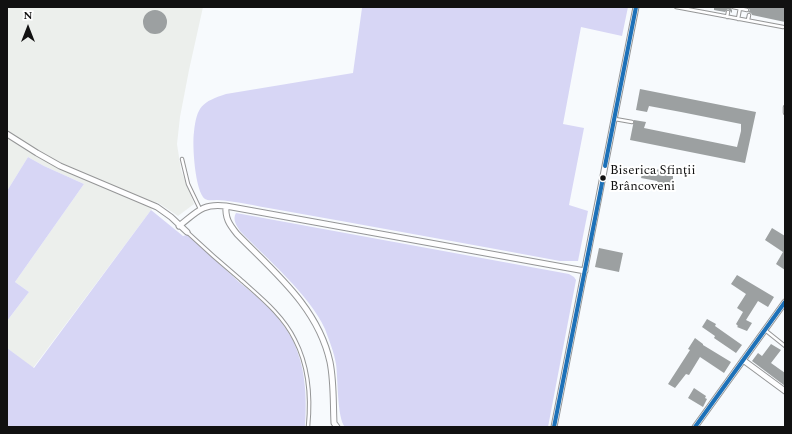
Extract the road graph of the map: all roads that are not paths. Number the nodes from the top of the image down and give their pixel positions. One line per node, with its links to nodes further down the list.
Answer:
1 (636, 7): 14 (street)
2 (676, 7): 8 (lane)
3 (733, 7): 4 (lane)
4 (740, 8): 5 (lane); 9 (lane)
5 (746, 10)
6 (728, 12): 8 (lane)
7 (749, 15): 10 (lane)
8 (727, 17): 9 (lane)
9 (738, 19): 10 (lane)
10 (748, 20): 11 (lane)
11 (783, 27)
12 (785, 107): 13 (lane)
13 (785, 113)
14 (614, 119): 15 (lane); 22 (street)
15 (632, 122)
16 (7, 134): 20 (street)
17 (182, 159): 19 (lane)
18 (226, 206): 19 (street); 22 (street); 29 (street)
19 (200, 209): 20 (street)
20 (179, 226): 21 (street)
21 (187, 232): 28 (lane)
22 (585, 271): 30 (street)
23 (785, 302): 24 (street)
24 (765, 330): 25 (lane); 26 (street)
25 (785, 346)
26 (743, 360): 27 (street); 31 (street)
27 (785, 391)
28 (308, 427)
29 (337, 427)
30 (554, 427)
31 (695, 427)

